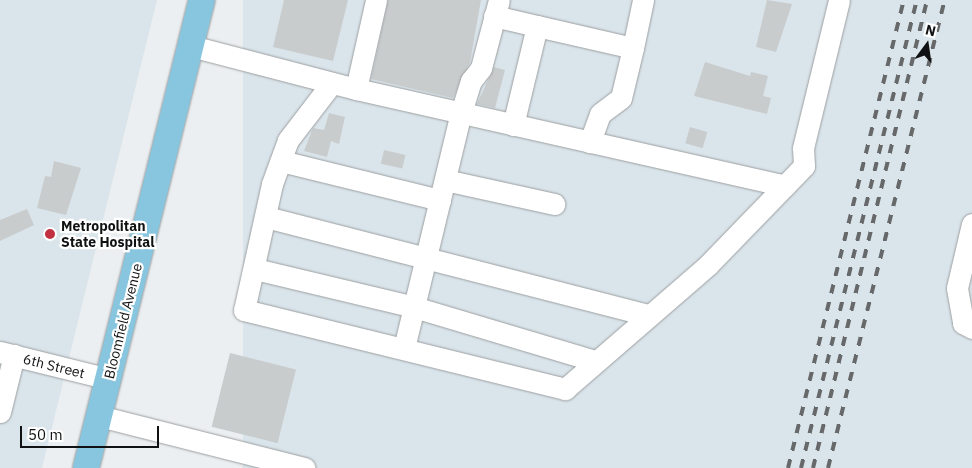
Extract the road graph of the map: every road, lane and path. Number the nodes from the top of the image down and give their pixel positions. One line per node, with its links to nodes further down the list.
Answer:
1 (202, 0): 7 (main road, Bloomfield Avenue)
2 (376, 0): 10 (street)
3 (643, 0): 8 (street)
4 (839, 0): 16 (street)
5 (497, 8): 6 (street); 11 (street)
6 (537, 26): 8 (street); 12 (street)
7 (191, 46): 9 (street); 29 (main road, Bloomfield Avenue)
8 (633, 48): 13 (street)
9 (331, 84): 10 (street); 14 (street)
10 (356, 89): 11 (street)
11 (461, 113): 12 (street); 15 (street)
12 (513, 125): 13 (street)
13 (590, 142): 16 (street)
14 (281, 161): 17 (street); 19 (street)
15 (445, 180): 17 (street); 18 (street)
16 (785, 186): 24 (street)
17 (440, 200): 21 (street)
18 (554, 204)
19 (266, 217): 21 (street); 22 (street)
20 (972, 224): 25 (street)
21 (426, 255): 23 (street); 24 (street)
22 (255, 269): 23 (street); 26 (street)
23 (414, 307): 26 (street); 28 (street)
24 (649, 315): 28 (street)
25 (972, 328)
26 (404, 348): 28 (street)
27 (7, 353): 29 (street, 6th Street); 30 (street)
28 (595, 361)
29 (109, 380): 31 (main road, Bloomfield Avenue)
30 (0, 412)
31 (99, 416): 32 (main road, Bloomfield Avenue); 33 (street)
32 (86, 468)
33 (305, 468)

